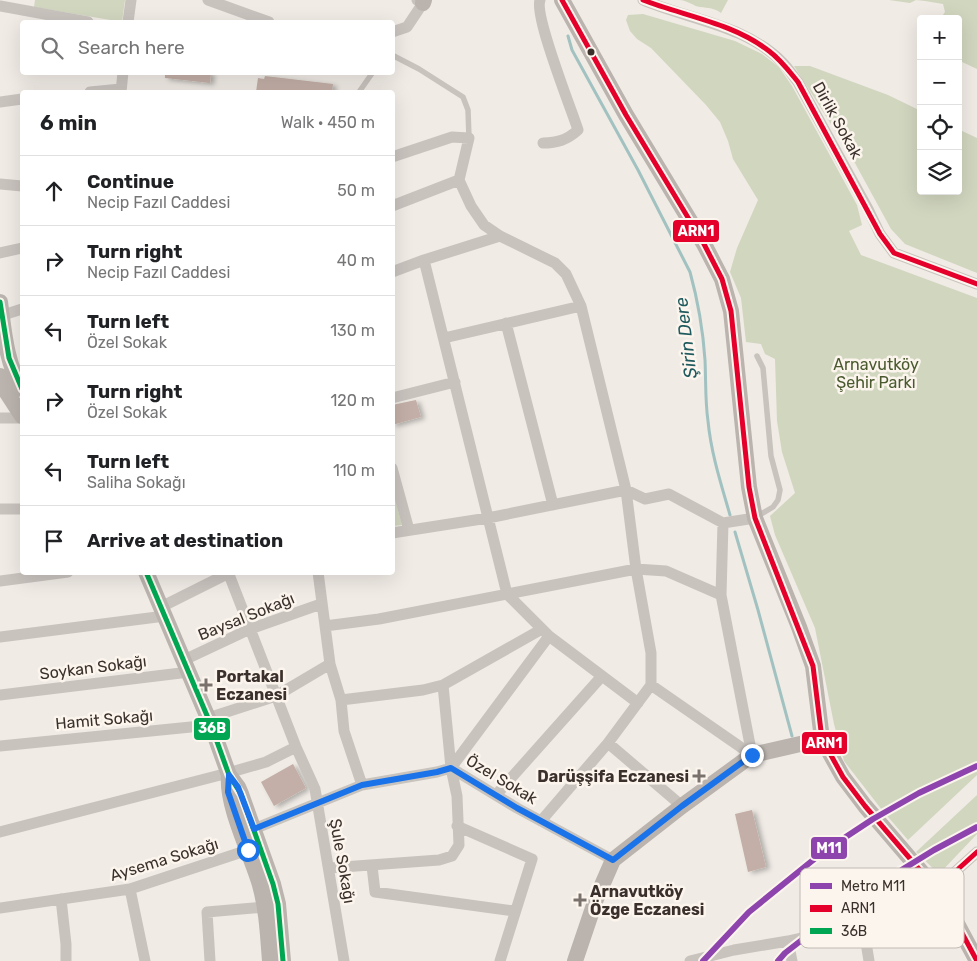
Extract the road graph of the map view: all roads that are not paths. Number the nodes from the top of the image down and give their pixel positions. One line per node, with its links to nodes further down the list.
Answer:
1 (131, 0): 11 (street)
2 (208, 0): 9 (street)
3 (244, 0): 9 (street)
4 (540, 0): 22 (street)
5 (562, 0): 53 (main road)
6 (643, 0): 33 (street, Dirlik Sokak)
7 (421, 1): 13 (street)
8 (0, 6): 10 (street)
9 (238, 11): 12 (street)
10 (77, 20)
11 (128, 20)
12 (263, 20)
13 (395, 31)
14 (395, 56): 21 (lane)
15 (123, 75): 17 (street)
16 (371, 75): 18 (lane)
17 (121, 90)
18 (360, 90)
19 (20, 99): 20 (street)
20 (0, 102)
21 (469, 138): 23 (street); 24 (street)
22 (543, 143)
23 (395, 156)
24 (460, 180): 27 (street); 28 (street)
25 (0, 184): 26 (street)
26 (20, 186)
27 (395, 205)
28 (500, 236): 31 (street); 34 (street)
29 (20, 248): 30 (street)
30 (0, 253)
31 (424, 260): 32 (street); 38 (street)
32 (395, 271)
33 (977, 284)
34 (581, 306): 37 (street); 48 (street)
35 (20, 309): 36 (street)
36 (1, 311): 40 (main road)
37 (506, 322): 38 (street); 49 (street)
38 (444, 338): 41 (street)
39 (758, 356): 53 (lane)
40 (12, 369): 42 (main road); 44 (main road)
41 (455, 382): 43 (street); 52 (street)
42 (20, 384)
43 (395, 397)
44 (20, 414)
45 (20, 417): 46 (street)
46 (0, 418)
47 (395, 479): 55 (street)
48 (626, 490): 49 (street); 54 (street); 57 (street)
49 (552, 504): 52 (street)
50 (0, 509): 51 (street)
51 (20, 509)
52 (488, 518): 55 (street); 64 (street)
53 (755, 518): 54 (street); 82 (main road)
54 (723, 523): 65 (street)
55 (409, 530): 56 (street)
56 (395, 532)
57 (636, 569): 64 (street); 65 (street); 75 (street)
58 (45, 575): 63 (street)
59 (147, 575): 67 (main road)
60 (226, 575): 67 (street)
61 (230, 575): 69 (street, Şule Sokağı)
62 (318, 575): 66 (street)
63 (0, 581)
64 (507, 594): 68 (street); 70 (street)
65 (720, 595): 86 (street)
66 (321, 604): 68 (street); 69 (street, Baysal Sokağı)
67 (163, 611): 71 (street); 73 (main road)
68 (325, 626): 72 (street)
69 (250, 629): 73 (street, Baysal Sokağı); 78 (street, Şule Sokağı)
70 (545, 632): 74 (street); 76 (street); 87 (street)
71 (0, 637)
72 (330, 664): 78 (street, Hamit Sokağı); 79 (street)
73 (186, 666): 77 (street, Soykan Sokağı); 81 (main road)
74 (602, 676): 80 (street); 90 (street)
75 (651, 684): 80 (street); 86 (street)
76 (443, 685): 79 (street); 87 (street)
77 (0, 695)
78 (276, 696): 81 (street, Hamit Sokağı); 85 (street, Şule Sokağı)
79 (341, 700): 89 (street)
80 (638, 703): 83 (street)
81 (209, 722): 84 (street, Hamit Sokağı); 88 (main road)
82 (822, 739): 86 (main road); 102 (main road)
83 (608, 743): 92 (street); 93 (street)
84 (0, 746)
85 (296, 746): 88 (street); 91 (street, Şule Sokağı)
86 (752, 755): 92 (main road)
87 (451, 768): 89 (street, Özel Sokak); 90 (street, Özel Sokak); 94 (street)
88 (228, 774): 95 (main road); 96 (street); 97 (main road)
89 (362, 785): 91 (street, Özel Sokak)
90 (496, 795): 93 (street, Özel Sokak)
91 (317, 803): 95 (street, Özel Sokak); 101 (street, Şule Sokağı)
92 (682, 806): 99 (main road)
93 (541, 821): 99 (street, Özel Sokak)
94 (457, 826): 100 (street); 108 (street)
95 (254, 829): 117 (main road)
96 (0, 832)
97 (248, 850): 104 (street, Aysema Sokağı); 106 (main road)
98 (977, 852): 103 (street)
99 (613, 860): 120 (main road)
100 (372, 866): 101 (street); 108 (street)
101 (329, 868): 118 (street, Şule Sokağı)
102 (918, 868)
103 (959, 868)
104 (130, 889): 105 (street, Aysema Sokağı); 114 (street)
105 (61, 899): 107 (street, Aysema Sokağı); 113 (street)
106 (265, 907): 115 (street); 116 (main road)
107 (0, 908)
108 (514, 912): 119 (street)
109 (964, 937): 124 (main road)
110 (800, 938): 111 (street)
111 (788, 941): 121 (street); 122 (street)
112 (868, 948): 123 (street)
113 (66, 961)
114 (145, 961)
115 (210, 961)
116 (270, 961)
117 (283, 961)
118 (344, 961)
119 (500, 961)
120 (575, 961)
121 (690, 961)
122 (792, 961)
123 (870, 961)
124 (977, 961)

